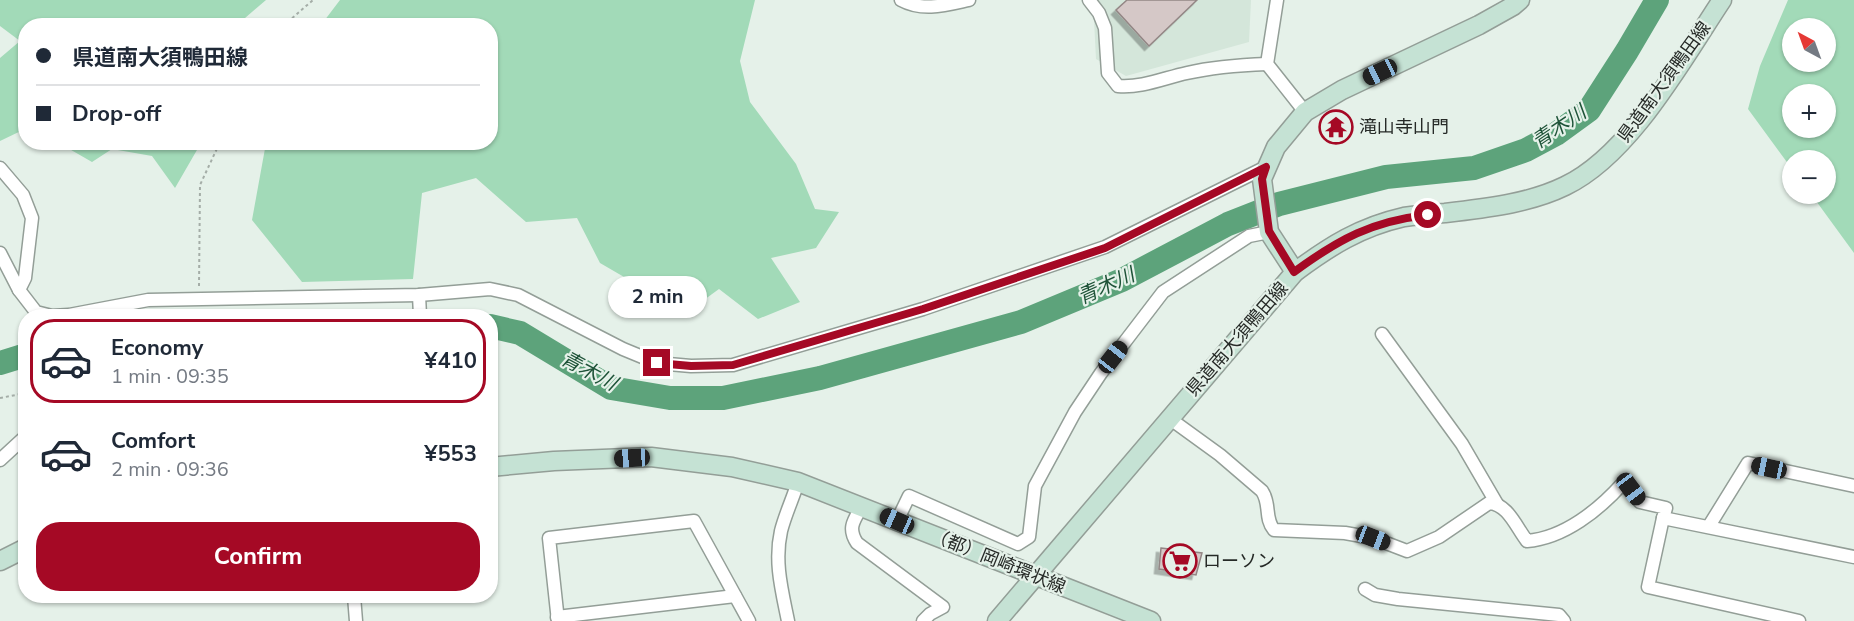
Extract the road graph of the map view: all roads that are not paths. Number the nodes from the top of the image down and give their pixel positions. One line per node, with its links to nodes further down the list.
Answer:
1 (901, 0): 2 (street)
2 (969, 0)
3 (1089, 0): 7 (street)
4 (1277, 0): 7 (street)
5 (1520, 0): 8 (street)
6 (1722, 0): 13 (street, 県道南大須鴨田線)
7 (1267, 64): 8 (street)
8 (1305, 112): 10 (street)
9 (0, 168): 14 (street)
10 (1264, 173): 11 (street); 15 (street)
11 (1269, 227): 13 (street); 29 (street)
12 (0, 253): 14 (street)
13 (1294, 272): 20 (street, 県道南大須鴨田線)
14 (19, 290): 16 (street)
15 (419, 298): 17 (street); 18 (street)
16 (34, 309)
17 (101, 309)
18 (420, 309)
19 (1382, 334): 26 (street)
20 (1169, 418): 26 (street); 34 (street, 県道南大須鴨田線)
21 (18, 443): 22 (street)
22 (0, 460)
23 (498, 466): 24 (street, （都）岡崎環状線)
24 (798, 482): 27 (street, （都）岡崎環状線); 41 (street)
25 (1854, 486): 30 (street)
26 (1497, 504): 28 (street)
27 (862, 506): 29 (street, （都）岡崎環状線); 42 (street)
28 (1663, 518): 30 (street); 46 (street)
29 (897, 521): 34 (street, （都）岡崎環状線)
30 (1709, 526): 32 (street)
31 (18, 552): 33 (street)
32 (1854, 557)
33 (0, 561)
34 (1036, 576): 43 (street, 県道南大須鴨田線); 44 (street, （都）岡崎環状線)
35 (1365, 589): 45 (street)
36 (735, 596): 38 (street); 38 (street); 40 (street)
37 (355, 603): 39 (street)
38 (558, 619)
39 (356, 621)
40 (748, 621)
41 (788, 621)
42 (923, 621)
43 (997, 621)
44 (1151, 621)
45 (1564, 621)
46 (1799, 621)

